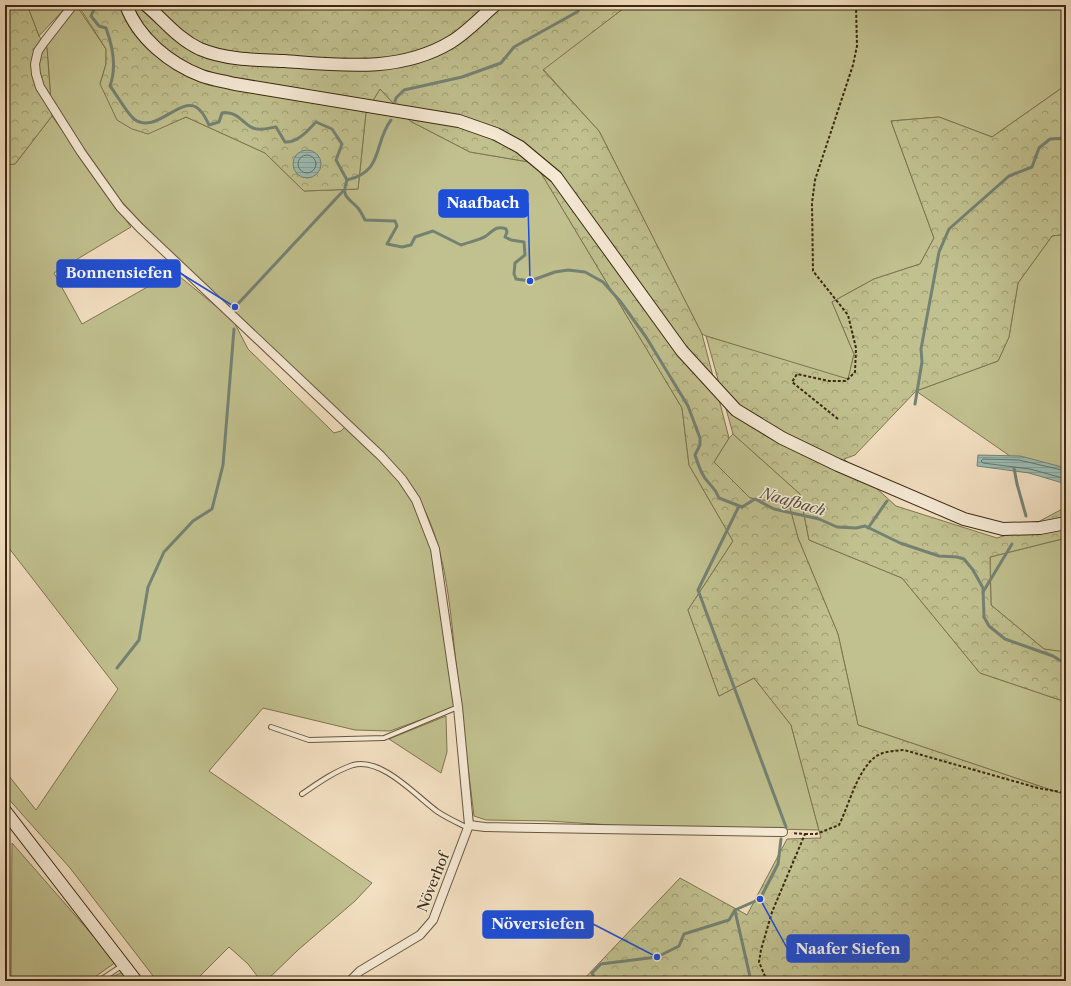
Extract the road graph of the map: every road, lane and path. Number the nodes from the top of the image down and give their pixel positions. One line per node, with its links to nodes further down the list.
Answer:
1 (73, 5): 8 (street)
2 (126, 5): 7 (main road)
3 (146, 5): 4 (main road)
4 (495, 5)
5 (856, 5): 6 (path)
6 (838, 419)
7 (1066, 523)
8 (458, 707): 9 (lane); 13 (street)
9 (271, 727)
10 (1066, 793): 15 (path)
11 (302, 794): 13 (lane)
12 (5, 810): 16 (main road)
13 (468, 827): 14 (street); 19 (street, Növerhof)
14 (783, 832): 15 (path)
15 (805, 834): 20 (path)
16 (123, 965): 17 (lane); 18 (main road)
17 (99, 981)
18 (136, 981)
19 (350, 981)
20 (767, 981)

